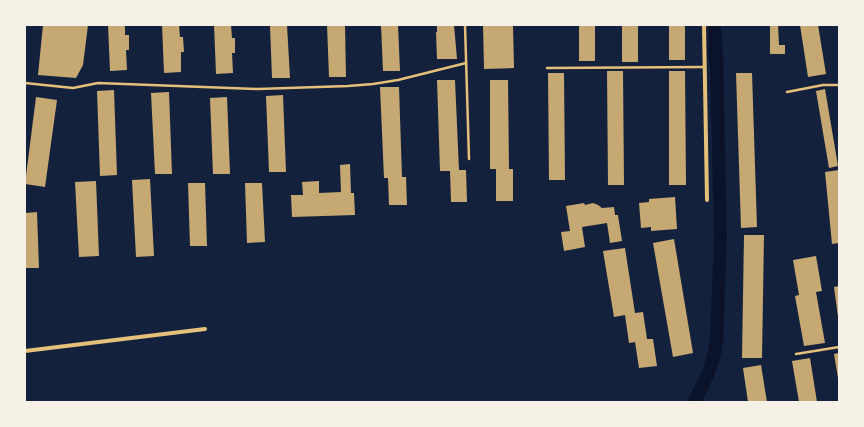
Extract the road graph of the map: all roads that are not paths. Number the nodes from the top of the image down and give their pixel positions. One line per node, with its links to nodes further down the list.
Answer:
1 (465, 25): 3 (lane)
2 (704, 25): 4 (street)
3 (466, 63): 6 (lane); 9 (lane)
4 (704, 66): 5 (lane); 10 (street)
5 (547, 68)
6 (25, 83)
7 (839, 85): 8 (lane)
8 (787, 92)
9 (469, 159)
10 (707, 200)
11 (206, 329): 13 (street)
12 (839, 347): 14 (lane)
13 (25, 351)
14 (796, 354)

